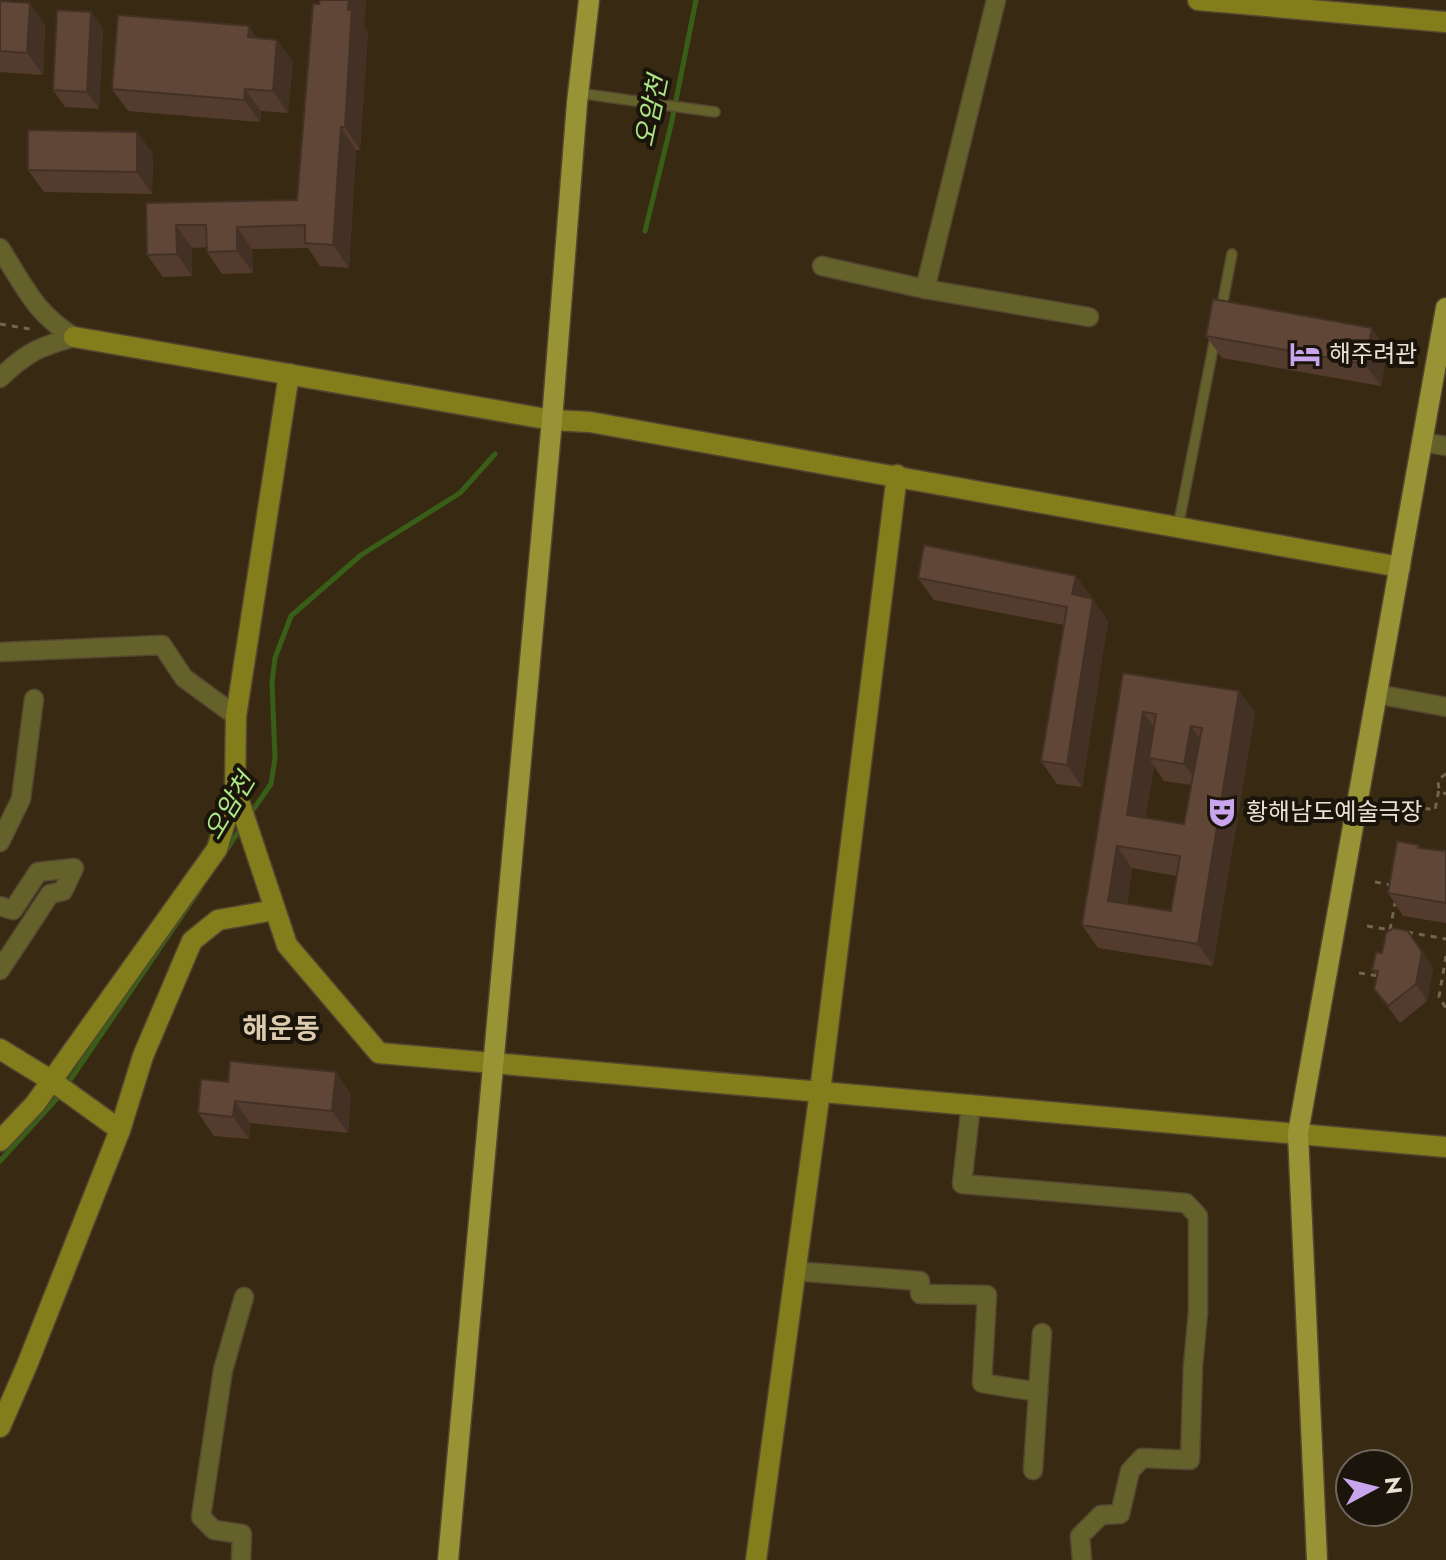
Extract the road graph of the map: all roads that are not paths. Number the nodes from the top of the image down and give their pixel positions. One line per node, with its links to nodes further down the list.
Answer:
1 (589, 0): 5 (main road)
2 (996, 0): 10 (street)
3 (1198, 0): 4 (street)
4 (1446, 22)
5 (578, 93): 6 (lane); 18 (main road)
6 (715, 112)
7 (0, 248): 15 (street)
8 (1232, 254): 12 (lane)
9 (822, 266): 10 (street)
10 (925, 289): 13 (street)
11 (1446, 308): 19 (main road)
12 (1220, 316)
13 (1089, 317)
14 (1217, 331): 22 (lane)
15 (74, 337): 16 (street); 17 (street)
16 (289, 374): 18 (street); 28 (street)
17 (0, 378)
18 (552, 420): 21 (street); 35 (main road)
19 (1422, 442): 20 (street); 23 (main road)
20 (1446, 446)
21 (897, 475): 22 (street); 37 (street)
22 (1178, 527): 23 (street)
23 (1400, 567): 25 (main road)
24 (0, 652): 28 (street)
25 (1376, 694): 27 (street); 40 (main road)
26 (34, 699): 30 (street)
27 (1446, 707)
28 (236, 716): 29 (street)
29 (238, 797): 32 (street); 36 (street)
30 (0, 842)
31 (0, 906): 33 (street)
32 (275, 910): 35 (street); 39 (street)
33 (0, 970)
34 (0, 1049): 36 (street)
35 (493, 1061): 37 (street); 50 (main road)
36 (54, 1082): 39 (street); 41 (street)
37 (820, 1091): 38 (street); 43 (street)
38 (971, 1104): 40 (street); 52 (street)
39 (120, 1130): 47 (street)
40 (1298, 1133): 42 (street); 53 (main road)
41 (0, 1141)
42 (1446, 1147)
43 (794, 1271): 46 (street); 51 (street)
44 (244, 1297): 49 (street)
45 (1042, 1333): 46 (street)
46 (1038, 1392): 48 (street)
47 (0, 1427)
48 (1033, 1470)
49 (241, 1560)
50 (448, 1560)
51 (756, 1560)
52 (1082, 1560)
53 (1317, 1560)

